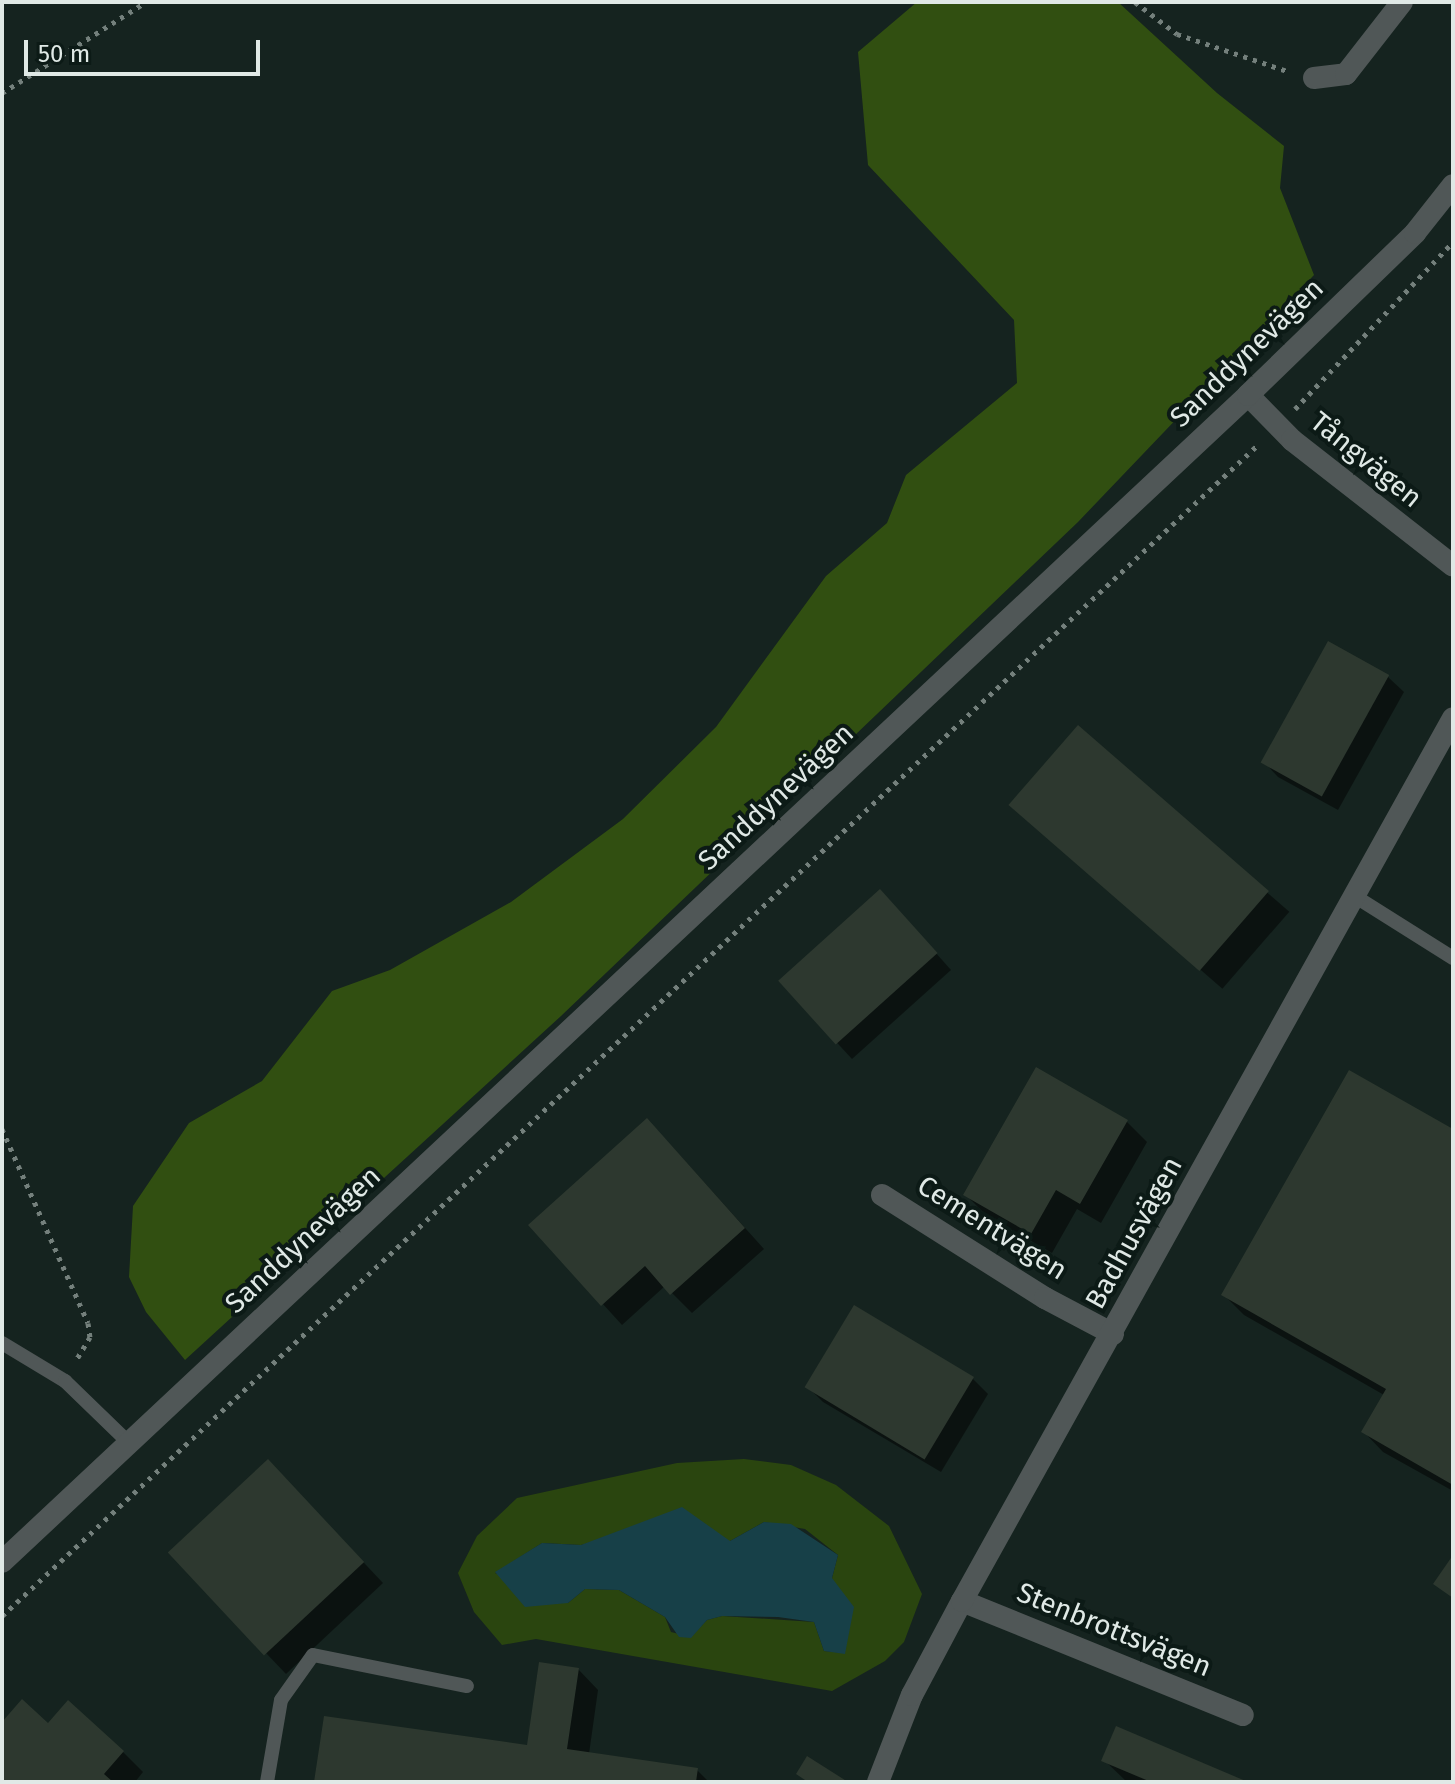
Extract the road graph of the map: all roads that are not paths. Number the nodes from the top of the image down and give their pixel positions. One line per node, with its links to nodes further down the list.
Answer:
1 (1402, 2): 2 (street)
2 (1314, 78)
3 (1453, 185): 4 (street, Sanddynevägen)
4 (1248, 395): 5 (street, Tångvägen); 12 (street, Sanddynevägen)
5 (1453, 566)
6 (1453, 718): 7 (street, Badhusvägen)
7 (1356, 897): 8 (lane); 10 (street, Badhusvägen)
8 (1453, 958)
9 (882, 1195): 10 (street, Cementvägen)
10 (1113, 1334): 14 (street, Badhusvägen)
11 (2, 1343): 12 (lane)
12 (130, 1444): 13 (street, Sanddynevägen)
13 (2, 1562)
14 (962, 1601): 16 (street, Stenbrottsvägen); 18 (street, Badhusvägen)
15 (467, 1686): 17 (lane)
16 (1243, 1715)
17 (267, 1782)
18 (878, 1782)

